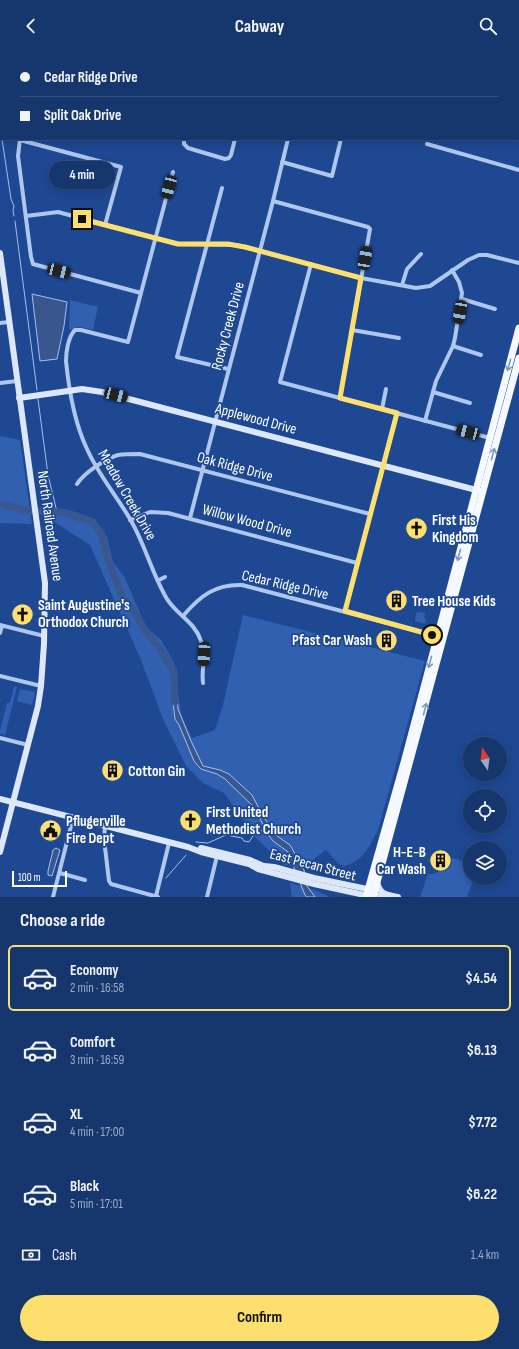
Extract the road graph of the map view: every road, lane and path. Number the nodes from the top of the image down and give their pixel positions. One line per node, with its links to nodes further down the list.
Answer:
1 (20, 140): 13 (street)
2 (23, 140): 14 (street)
3 (184, 140): 4 (street)
4 (235, 140)
5 (288, 140): 8 (street, Rocky Creek Drive)
6 (341, 140): 8 (street)
7 (427, 144): 9 (street)
8 (282, 162): 12 (street, Rocky Creek Drive)
9 (519, 170)
10 (173, 172): 15 (street)
11 (222, 188): 16 (street)
12 (273, 201): 17 (street, Rocky Creek Drive); 23 (street)
13 (26, 216): 14 (street); 25 (street)
14 (105, 225): 15 (street)
15 (155, 238): 16 (street); 25 (street)
16 (207, 245): 17 (street); 36 (street)
17 (260, 251): 21 (street); 36 (street, Rocky Creek Drive)
18 (0, 253): 28 (street, North Railroad Avenue)
19 (421, 254): 24 (street)
20 (519, 263): 22 (street)
21 (312, 264): 23 (street); 43 (street)
22 (452, 270): 24 (street); 26 (street)
23 (361, 278): 24 (street); 31 (street)
24 (402, 285)
25 (140, 293): 40 (street, Meadow Creek Drive)
26 (462, 299): 27 (street); 33 (street)
27 (495, 309)
28 (9, 322): 29 (street); 37 (street, North Railroad Avenue)
29 (0, 323)
30 (519, 328): 49 (main road, one-way to 49)
31 (352, 330): 32 (street); 43 (street)
32 (399, 338)
33 (453, 346): 34 (street); 41 (street)
34 (481, 355)
35 (519, 358): 54 (main road, one-way to 35)
36 (228, 369): 48 (street, Rocky Creek Drive)
37 (17, 381): 38 (street); 42 (street, North Railroad Avenue)
38 (0, 383)
39 (386, 389): 45 (street)
40 (70, 391): 42 (street, Applewood Drive); 48 (street, Applewood Drive); 51 (street, Meadow Creek Drive)
41 (433, 392): 44 (street); 47 (street)
42 (19, 398): 65 (street, North Railroad Avenue)
43 (340, 398): 45 (street)
44 (470, 403)
45 (382, 410): 46 (street)
46 (397, 413): 47 (street); 50 (street)
47 (425, 421): 49 (street)
48 (215, 422): 50 (street, Applewood Drive); 52 (street, Rocky Creek Drive)
49 (490, 438): 54 (main road)
50 (383, 466): 54 (street, Applewood Drive); 55 (street)
51 (96, 467): 52 (street, Oak Ridge Drive); 53 (street, Oak Ridge Drive); 57 (street, Meadow Creek Drive)
52 (202, 471): 55 (street, Oak Ridge Drive); 56 (street, Rocky Creek Drive)
53 (77, 484)
54 (480, 491): 66 (main road, one-way to 66); 68 (main road)
55 (370, 514): 58 (street)
56 (190, 518): 57 (street, Willow Wood Drive); 58 (street, Willow Wood Drive)
57 (130, 520): 60 (street, Meadow Creek Drive)
58 (357, 563): 61 (street)
59 (165, 577): 60 (street)
60 (159, 580): 62 (street, Meadow Creek Drive)
61 (345, 611): 62 (street, Cedar Ridge Drive); 66 (street, Cedar Ridge Drive)
62 (184, 616): 69 (street, Meadow Creek Drive)
63 (1, 625): 64 (street); 65 (street)
64 (0, 633)
65 (44, 636): 70 (street, North Railroad Avenue)
66 (437, 636): 68 (main road, one-way to 68)
67 (0, 676): 70 (street)
68 (429, 681): 87 (main road, one-way to 68); 88 (main road)
69 (203, 683)
70 (41, 686): 72 (street, North Railroad Avenue)
71 (0, 738): 72 (street)
72 (28, 745): 74 (street, North Railroad Avenue)
73 (0, 799): 74 (street, East Pecan Street)
74 (13, 802): 75 (street, East Pecan Street); 79 (street, North Railroad Avenue)
75 (73, 818): 76 (street, East Pecan Street); 83 (street)
76 (105, 826): 77 (street, East Pecan Street); 90 (street)
77 (169, 843): 78 (street, East Pecan Street); 90 (street)
78 (188, 847): 80 (street, East Pecan Street); 82 (street, East Pecan Street)
79 (0, 852)
80 (217, 856): 81 (street, East Pecan Street); 91 (street)
81 (248, 864): 82 (street); 84 (street, East Pecan Street)
82 (263, 866): 84 (street)
83 (60, 873): 85 (street); 89 (street)
84 (287, 874): 86 (street)
85 (85, 880)
86 (314, 881): 88 (street, East Pecan Street); 88 (street, East Pecan Street)
87 (377, 882): 88 (main road); 93 (street)
88 (368, 895): 92 (street, East Pecan Street)
89 (53, 897)
90 (157, 897)
91 (207, 897)
92 (384, 897)
93 (398, 897)

